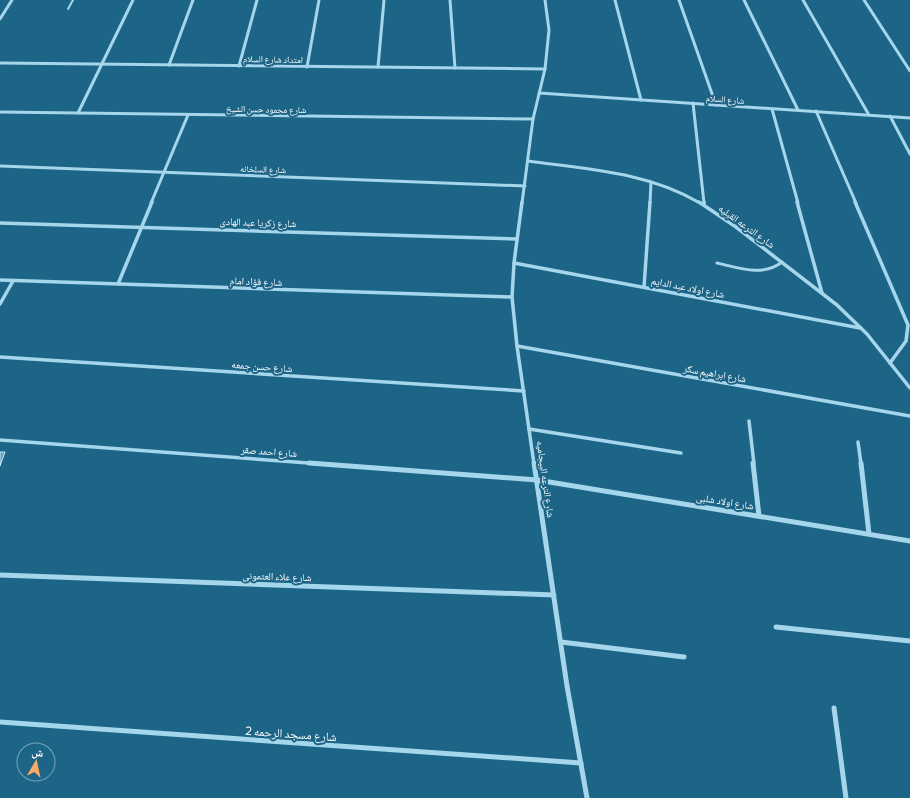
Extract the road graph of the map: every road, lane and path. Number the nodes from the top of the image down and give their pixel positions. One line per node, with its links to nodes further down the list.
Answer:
1 (12, 0): 16 (street)
2 (73, 0): 15 (lane)
3 (133, 0): 18 (street)
4 (193, 0): 19 (street)
5 (257, 0): 20 (street)
6 (319, 0): 21 (street)
7 (384, 0): 22 (street)
8 (450, 0): 23 (street)
9 (545, 0): 24 (street, شارع الترعه البيجاميه)
10 (615, 0): 27 (street)
11 (679, 0): 29 (street)
12 (744, 0): 31 (street)
13 (802, 0): 36 (street)
14 (864, 0): 25 (street)
15 (68, 9)
16 (0, 19)
17 (0, 63): 18 (street, امتداد شارع السلام)
18 (101, 64): 19 (street, امتداد شارع السلام); 34 (street)
19 (169, 65): 20 (street, امتداد شارع السلام)
20 (239, 66): 21 (street, امتداد شارع السلام)
21 (307, 67): 22 (street, امتداد شارع السلام)
22 (378, 67): 23 (street, امتداد شارع السلام)
23 (455, 68): 24 (street, امتداد شارع السلام)
24 (545, 69): 26 (street, شارع الترعه البيجاميه)
25 (910, 71)
26 (539, 93): 27 (street, شارع السلام); 39 (street, شارع الترعه البيجاميه)
27 (641, 100): 28 (street, شارع السلام)
28 (693, 104): 29 (street, شارع السلام); 46 (street)
29 (716, 105): 30 (street, شارع السلام)
30 (772, 109): 31 (street, شارع السلام); 57 (street)
31 (798, 110): 32 (street, شارع السلام)
32 (816, 111): 36 (street, شارع السلام); 63 (street)
33 (0, 112): 34 (street, شارع محمود حسن الشيخ)
34 (78, 113): 35 (street, شارع محمود حسن الشيخ)
35 (188, 115): 39 (street, شارع محمود حسن الشيخ); 43 (street)
36 (869, 115): 37 (street, شارع السلام)
37 (890, 116): 38 (street, شارع السلام); 40 (street)
38 (910, 118)
39 (533, 119): 41 (street, شارع الترعه البيجاميه)
40 (910, 154)
41 (528, 161): 44 (street, شارع الترعه القبليه); 45 (street, شارع الترعه البيجاميه)
42 (0, 166): 43 (street, شارع السلخانه)
43 (165, 172): 45 (street, شارع السلخانه); 48 (street)
44 (651, 182): 46 (street, شارع الترعه القبليه); 56 (street)
45 (525, 186): 49 (street, شارع الترعه البيجاميه)
46 (704, 205): 50 (street, شارع الترعه القبليه)
47 (0, 222): 48 (street, شارع زكريا عبد الهادى)
48 (142, 227): 49 (street, شارع زكريا عبد الهادى); 55 (street)
49 (516, 239): 51 (street, شارع الترعه البيجاميه)
50 (782, 262): 52 (lane); 57 (street, شارع الترعه القبليه)
51 (514, 263): 56 (street, شارع اولاد عبد الدايم); 58 (street, شارع الترعه البيجاميه)
52 (717, 263)
53 (0, 280): 54 (street, شارع فؤاد امام)
54 (13, 281): 55 (street, شارع فؤاد امام); 59 (street)
55 (118, 284): 58 (street, شارع فؤاد امام)
56 (644, 287): 60 (street, شارع اولاد عبد الدايم)
57 (822, 293): 60 (street, شارع الترعه القبليه)
58 (512, 297): 61 (street, شارع الترعه البيجاميه)
59 (0, 304)
60 (860, 328): 63 (street, شارع الترعه القبليه)
61 (517, 346): 65 (street, شارع الترعه البيجاميه); 66 (street, شارع ابراهيم سكر)
62 (0, 358): 65 (street, شارع حسن جمعه)
63 (890, 363): 64 (street, شارع الترعه القبليه)
64 (910, 388)
65 (524, 391): 68 (street, شارع الترعه البيجاميه)
66 (910, 416)
67 (749, 421): 73 (street)
68 (529, 429): 71 (street); 72 (street, شارع الترعه البيجاميه)
69 (0, 440): 72 (street, شارع احمد صقر)
70 (858, 442): 74 (street)
71 (681, 453)
72 (537, 480): 73 (street, شارع اولاد شلبى); 77 (street, شارع الترعه البيجاميه)
73 (759, 516): 74 (street, شارع اولاد شلبى)
74 (869, 534): 75 (street, شارع اولاد شلبى)
75 (910, 541)
76 (0, 575): 77 (street, شارع علاء العتمونى)
77 (554, 595): 80 (street, شارع الترعه البيجاميه)
78 (776, 627): 79 (street)
79 (910, 641)
80 (561, 642): 81 (street); 84 (street, شارع الترعه البيجاميه)
81 (684, 657)
82 (834, 708): 86 (street)
83 (0, 722): 84 (street, شارع مسجد الرحمه 2)
84 (581, 763): 85 (street, شارع الترعه البيجاميه)
85 (587, 798)
86 (846, 798)

